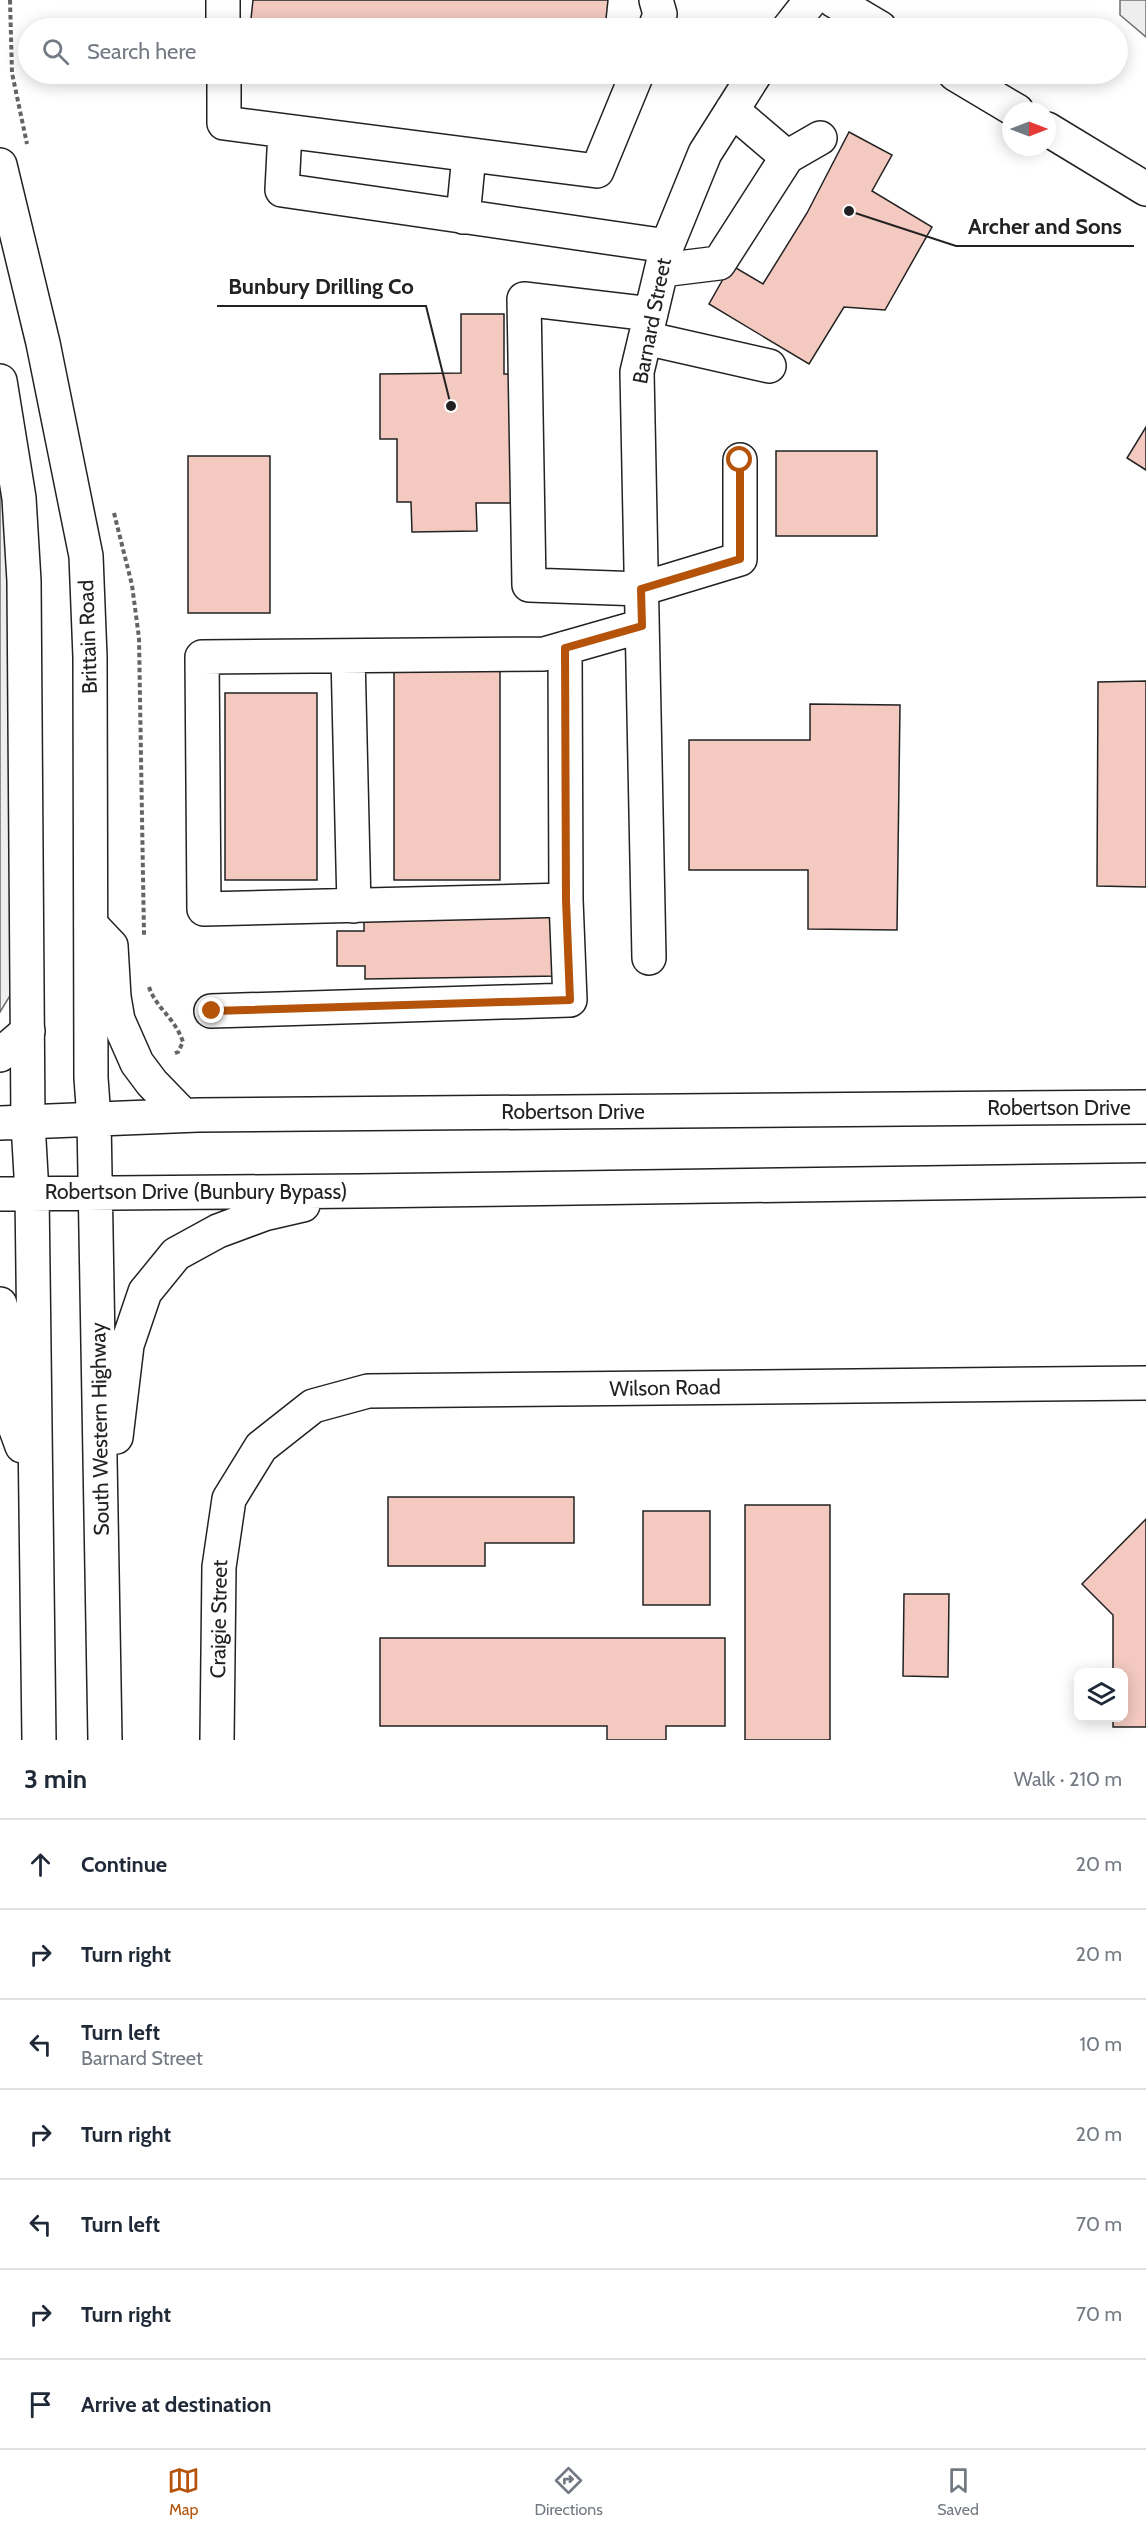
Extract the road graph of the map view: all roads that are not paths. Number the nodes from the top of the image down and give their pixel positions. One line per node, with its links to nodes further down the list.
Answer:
1 (223, 0): 5 (main road)
2 (656, 0): 6 (main road)
3 (811, 0): 7 (main road)
4 (833, 0): 8 (main road)
5 (223, 18)
6 (659, 18)
7 (797, 18)
8 (863, 18)
9 (224, 84): 15 (main road)
10 (633, 84): 18 (main road)
11 (749, 84): 14 (main road, Barnard Street)
12 (972, 84): 13 (main road)
13 (1002, 102)
14 (732, 110): 19 (main road); 23 (main road, Barnard Street)
15 (285, 131): 18 (main road); 22 (main road)
16 (1056, 134): 21 (main road)
17 (820, 138): 19 (main road)
18 (469, 155): 22 (main road)
19 (787, 157): 23 (main road)
20 (0, 165): 34 (main road, Brittain Road)
21 (1146, 189)
22 (463, 217): 23 (main road)
23 (664, 258): 24 (main road, Barnard Street)
24 (648, 326): 25 (main road); 28 (main road, Barnard Street); 28 (main road)
25 (770, 366)
26 (0, 381): 37 (main road)
27 (740, 460): 28 (main road)
28 (641, 589): 29 (main road, Barnard Street)
29 (642, 626): 30 (main road); 35 (main road, Barnard Street)
30 (565, 648): 31 (main road); 32 (main road)
31 (348, 656): 33 (main road); 33 (main road)
32 (566, 900): 33 (main road); 36 (main road)
33 (354, 906)
34 (91, 925): 40 (main road); 41 (main road, Brittain Road)
35 (649, 958)
36 (212, 1011)
37 (28, 1031): 38 (main road); 42 (main road)
38 (0, 1055)
39 (1146, 1107): 40 (main road, Robertson Drive)
40 (183, 1115): 41 (main road, Robertson Drive)
41 (94, 1119): 42 (main road, Robertson Drive); 46 (main road, South Western Highway)
42 (14, 1123): 45 (main road)
43 (1146, 1180): 44 (main road)
44 (360, 1191): 46 (main road, Robertson Drive (Bunbury Bypass)); 52 (main road)
45 (32, 1193): 46 (main road, Robertson Drive (Bunbury Bypass)); 47 (main road); 50 (main road)
46 (94, 1193): 52 (main road, South Western Highway)
47 (0, 1194)
48 (0, 1304): 50 (main road)
49 (1146, 1383): 51 (main road, Wilson Road)
50 (34, 1482): 53 (main road)
51 (229, 1499): 55 (main road, Craigie Street)
52 (102, 1519): 54 (main road, South Western Highway)
53 (39, 1740)
54 (105, 1740)
55 (217, 1740)

